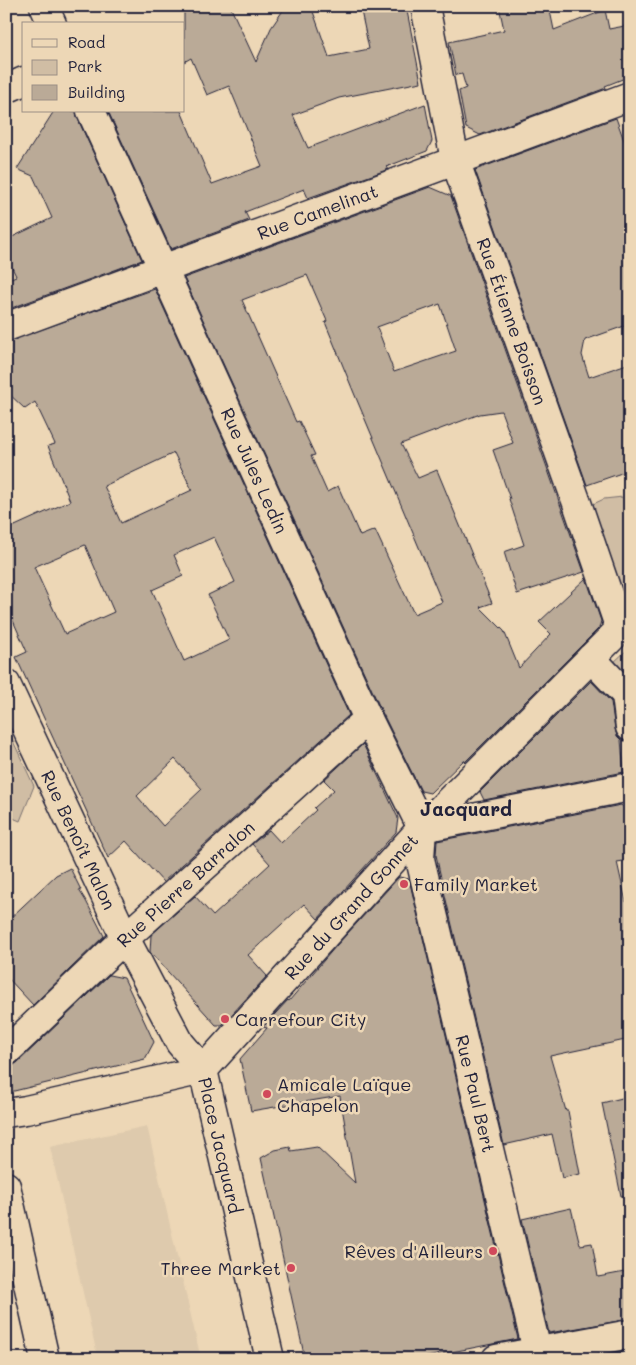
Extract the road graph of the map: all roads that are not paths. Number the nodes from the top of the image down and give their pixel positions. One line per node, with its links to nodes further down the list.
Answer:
1 (44, 6): 3 (street)
2 (425, 6): 8 (street, Rue Étienne Boisson)
3 (51, 22)
4 (22, 82): 5 (street)
5 (6, 90)
6 (630, 96): 8 (street, Rue Camelinat)
7 (91, 112): 9 (street, Rue Jules Ledin)
8 (455, 160): 9 (street, Rue Camelinat); 11 (street, Rue Étienne Boisson)
9 (163, 270): 10 (street, Rue Camelinat); 14 (street, Rue Jules Ledin)
10 (6, 327)
11 (625, 624): 12 (street, Rue du Grand Gonnet)
12 (591, 658): 15 (street); 17 (street, Rue du Grand Gonnet)
13 (6, 684): 18 (street, Rue Benoît Malon)
14 (368, 719): 17 (street, Rue Jules Ledin); 18 (street, Rue Pierre Barralon)
15 (630, 727)
16 (630, 787): 17 (street)
17 (422, 828): 20 (street, Rue du Grand Gonnet); 24 (street, Rue Paul Bert)
18 (125, 938): 19 (street, Rue Pierre Barralon); 20 (street, Rue Benoît Malon)
19 (6, 1052)
20 (204, 1070): 21 (street, Place Jacquard); 26 (street, Place Jacquard)
21 (6, 1113)
22 (6, 1186): 25 (street)
23 (630, 1334): 24 (street)
24 (538, 1355): 27 (street)
25 (45, 1359)
26 (270, 1359)
27 (496, 1359)

